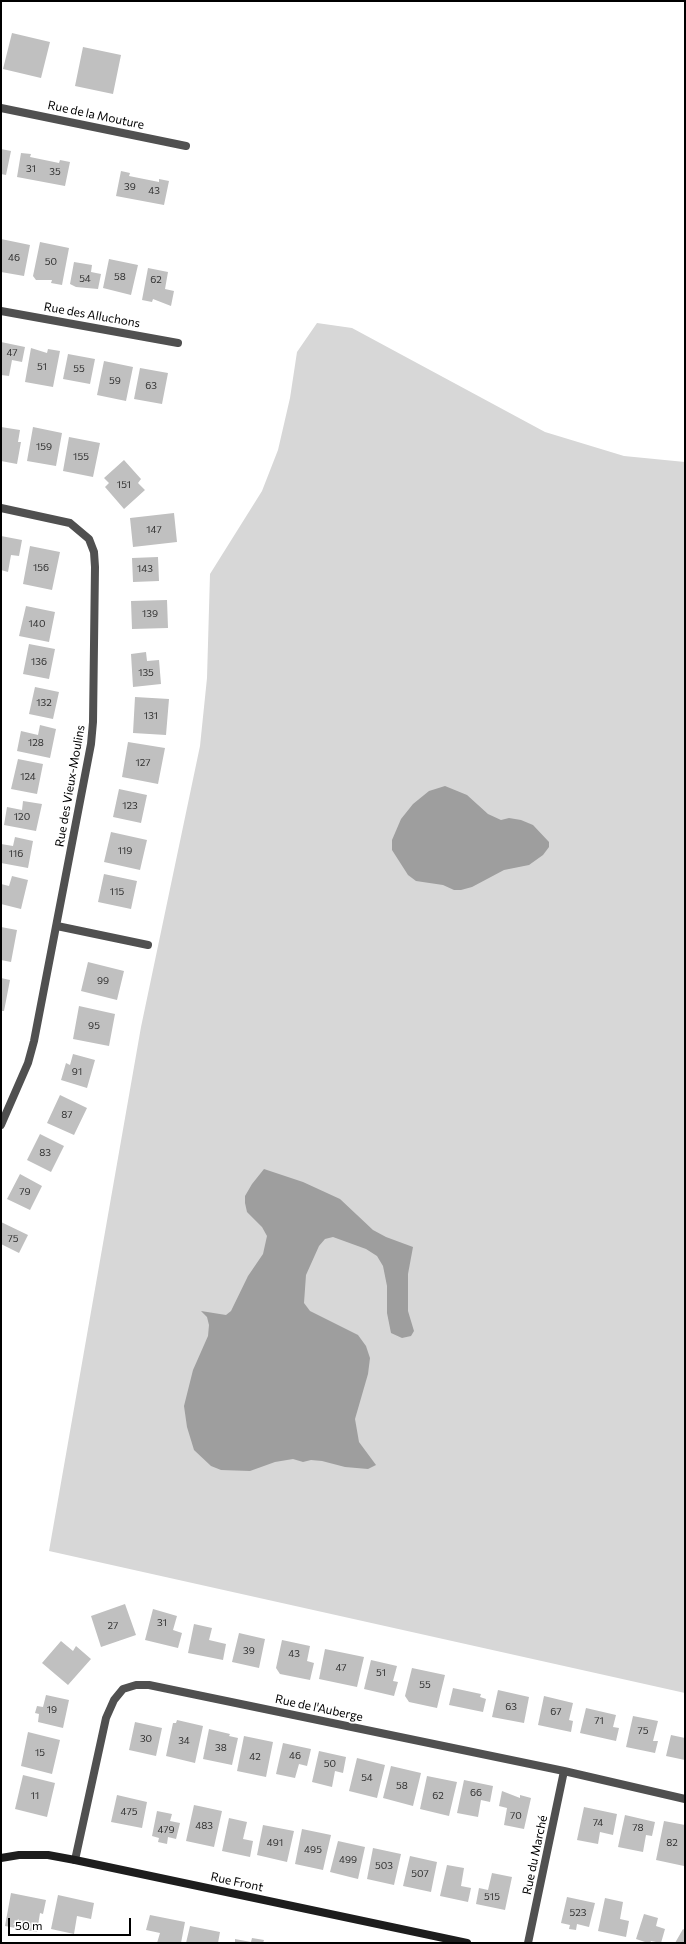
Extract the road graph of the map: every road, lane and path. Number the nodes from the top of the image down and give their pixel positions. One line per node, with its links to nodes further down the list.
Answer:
1 (1, 108): 2 (street, Rue de la Mouture)
2 (186, 146)
3 (1, 311): 4 (street, Rue des Alluchons)
4 (178, 342)
5 (1, 508): 6 (street, Rue des Vieux-Moulins)
6 (57, 926): 7 (street); 8 (street, Rue des Vieux-Moulins)
7 (148, 945)
8 (1, 1125)
9 (564, 1771): 10 (street, Rue de l'Auberge); 12 (street, Rue de l'Auberge); 14 (street, Rue du Marché)
10 (685, 1799)
11 (1, 1858): 12 (street, Rue Front)
12 (75, 1860): 13 (street, Rue Front)
13 (467, 1943)
14 (528, 1943)

